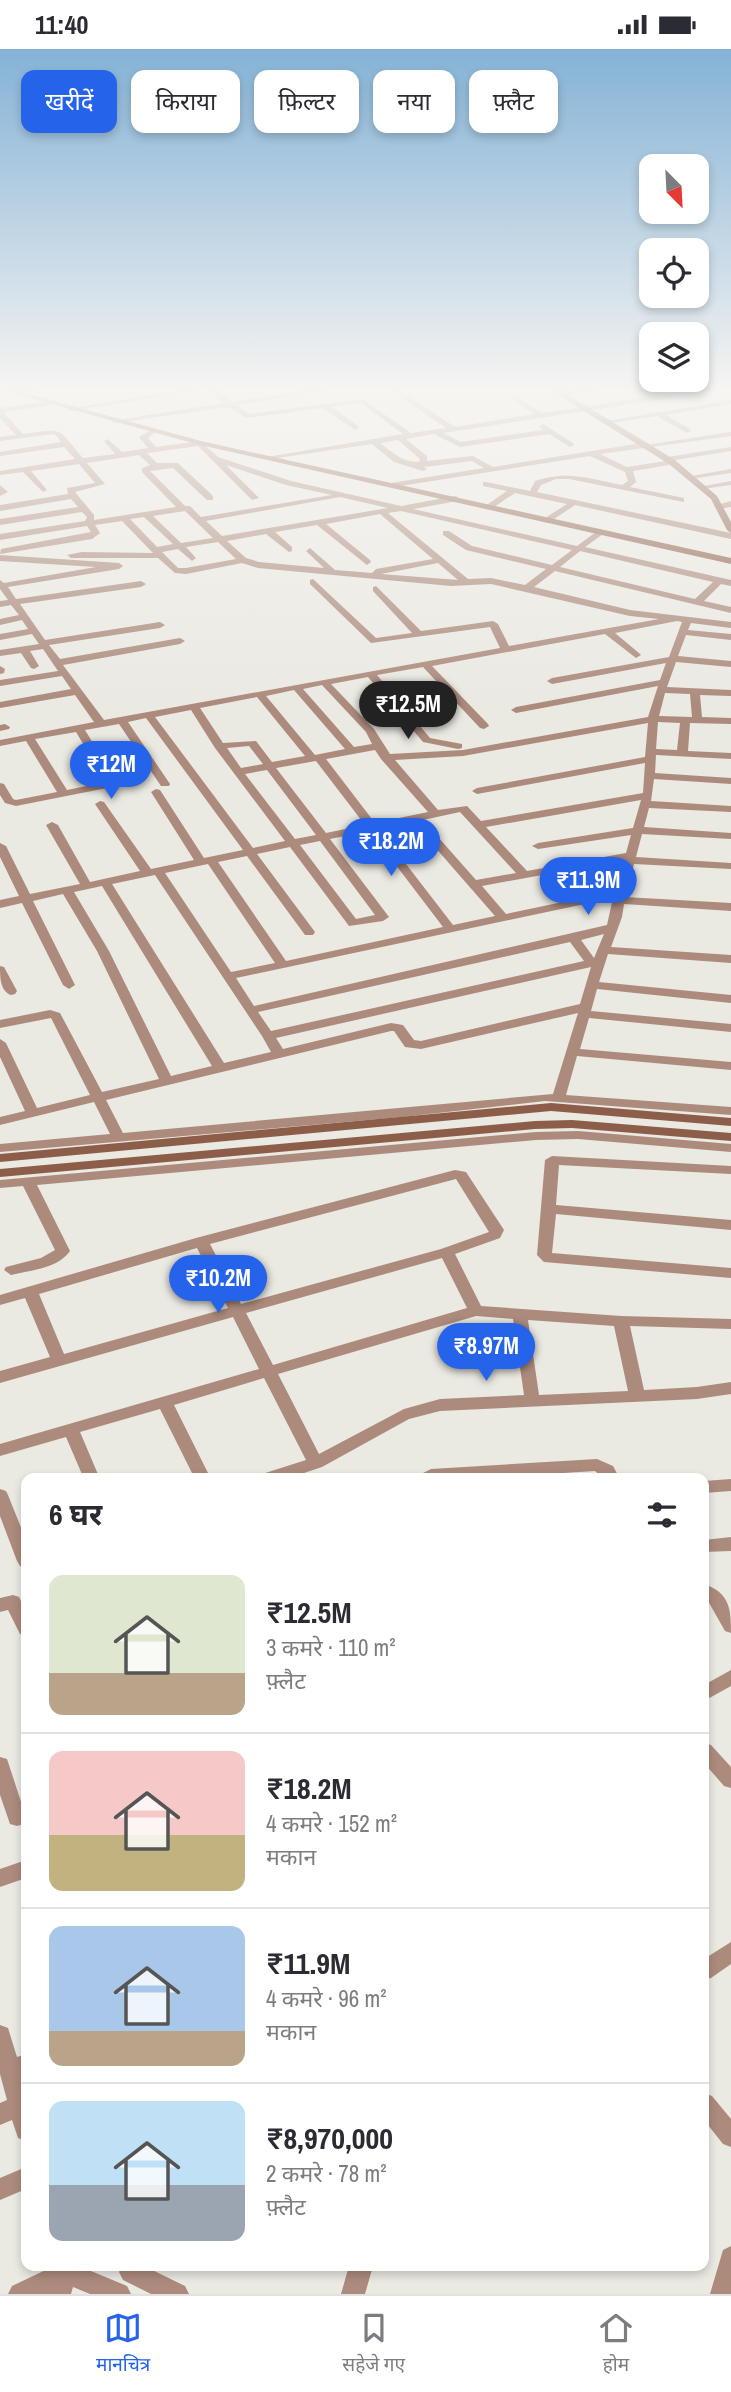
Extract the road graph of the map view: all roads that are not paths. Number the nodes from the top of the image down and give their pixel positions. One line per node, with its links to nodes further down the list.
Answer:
1 (171, 495): 20 (street)
2 (207, 495): 11 (street)
3 (252, 495): 12 (street)
4 (344, 495): 21 (street); 26 (street)
5 (437, 495): 13 (street)
6 (507, 495): 18 (street)
7 (532, 495): 15 (street)
8 (656, 495): 14 (street)
9 (709, 495): 17 (street)
10 (73, 496): 19 (street); 22 (street)
11 (210, 498)
12 (255, 498)
13 (455, 499): 18 (street); 21 (street)
14 (681, 500)
15 (572, 504): 27 (street); 36 (street)
16 (731, 505): 17 (street)
17 (718, 506): 32 (street)
18 (488, 507): 27 (street)
19 (0, 508)
20 (182, 508): 24 (street); 26 (street)
21 (405, 508): 23 (street); 40 (street)
22 (85, 509): 28 (street); 29 (street)
23 (382, 512): 30 (street); 47 (street)
24 (146, 514): 25 (street); 39 (street)
25 (123, 517): 29 (street); 44 (street)
26 (199, 520): 38 (street)
27 (548, 520): 34 (street)
28 (0, 523)
29 (89, 523): 31 (street); 41 (street)
30 (320, 523): 33 (street); 51 (street)
31 (41, 530): 37 (street); 41 (street)
32 (731, 530)
33 (268, 531): 38 (street); 42 (street)
34 (600, 532): 40 (street); 50 (street)
35 (446, 533): 53 (street)
36 (731, 536)
37 (0, 537)
38 (220, 539): 39 (street); 48 (street)
39 (179, 546): 44 (street); 46 (street)
40 (580, 547): 53 (street); 56 (street)
41 (28, 548): 45 (street)
42 (289, 549)
43 (310, 551): 54 (street)
44 (158, 552): 48 (street); 49 (street)
45 (0, 555): 49 (street)
46 (192, 558)
47 (440, 559): 52 (street); 59 (street)
48 (243, 560): 54 (street)
49 (42, 561): 62 (street)
50 (731, 561)
51 (367, 562)
52 (417, 564): 55 (street); 58 (street)
53 (553, 568): 63 (street); 66 (street)
54 (334, 573): 55 (street)
55 (360, 575): 58 (street)
56 (720, 580): 60 (street); 66 (street)
57 (313, 582): 77 (street)
58 (439, 582): 59 (street)
59 (467, 583): 63 (street)
60 (731, 583)
61 (141, 584): 65 (street)
62 (1, 585): 65 (street)
63 (527, 588): 70 (street)
64 (376, 589): 77 (street)
65 (15, 602): 67 (street); 69 (street)
66 (697, 602): 68 (street)
67 (0, 604)
68 (731, 610)
69 (25, 617): 71 (street); 74 (street)
70 (681, 619): 73 (street); 75 (street); 76 (street)
71 (0, 622)
72 (160, 625): 81 (street)
73 (731, 625)
74 (35, 631): 78 (street); 81 (street)
75 (608, 632): 83 (street); 85 (street)
76 (681, 632): 79 (street); 86 (street)
77 (419, 635): 83 (street)
78 (0, 637)
79 (731, 637)
80 (180, 641): 87 (street)
81 (44, 644): 82 (street); 87 (street)
82 (24, 649): 84 (street); 90 (street)
83 (506, 649): 88 (street)
84 (0, 653)
85 (636, 655)
86 (674, 659): 89 (street); 94 (street); 96 (street)
87 (56, 663): 91 (street)
88 (425, 664): 92 (street); 112 (street)
89 (731, 664)
90 (34, 666)
91 (64, 673): 95 (street); 98 (street)
92 (370, 673): 93 (street); 118 (street)
93 (324, 681): 97 (street); 117 (street)
94 (552, 681)
95 (0, 683)
96 (662, 686): 99 (street); 104 (street); 106 (street)
97 (296, 687): 101 (street); 119 (street)
98 (78, 691): 102 (street); 111 (street)
99 (695, 691): 100 (street); 109 (street)
100 (731, 693)
101 (259, 694): 103 (street); 124 (street)
102 (0, 705)
103 (193, 706): 105 (street); 116 (street)
104 (516, 710)
105 (149, 715): 107 (street); 146 (street)
106 (654, 719): 108 (street); 118 (street); 121 (street)
107 (122, 720): 111 (street); 148 (street)
108 (685, 720): 109 (street); 120 (street)
109 (697, 720): 110 (street)
110 (731, 721)
111 (101, 725): 113 (street)
112 (484, 726)
113 (79, 729): 114 (street); 131 (street)
114 (29, 738): 115 (street); 131 (street)
115 (0, 743)
116 (219, 746): 125 (street); 126 (street)
117 (379, 746): 119 (street); 123 (street)
118 (480, 750): 123 (street)
119 (352, 751): 124 (street)
120 (682, 754): 121 (street); 122 (street)
121 (652, 756): 127 (street); 130 (street)
122 (731, 756)
123 (385, 757): 135 (street)
124 (315, 758): 125 (street); 139 (street)
125 (269, 766): 126 (street); 141 (street)
126 (238, 772): 143 (street)
127 (650, 776): 128 (street); 132 (street)
128 (731, 781)
129 (0, 786): 131 (street)
130 (477, 791)
131 (64, 794)
132 (647, 799): 134 (street); 138 (street); 140 (street)
133 (100, 804): 150 (street)
134 (731, 809)
135 (435, 813): 136 (street); 138 (street)
136 (416, 818): 139 (street); 153 (street)
137 (52, 825): 154 (street)
138 (479, 825): 151 (street)
139 (373, 826): 141 (street); 162 (street)
140 (639, 831): 142 (street); 145 (street); 147 (street)
141 (322, 835): 143 (street); 143 (street)
142 (731, 836)
143 (290, 842): 146 (street)
144 (0, 846): 157 (street)
145 (538, 846)
146 (248, 851): 148 (street); 163 (street)
147 (632, 858): 149 (street); 151 (street); 156 (street)
148 (206, 861): 150 (street); 167 (street)
149 (731, 866)
150 (153, 873): 152 (street); 169 (street)
151 (523, 874): 153 (street)
152 (106, 883): 154 (street); 182 (street)
153 (475, 884): 160 (street)
154 (87, 887): 155 (street)
155 (67, 891): 157 (street); 184 (street)
156 (619, 897): 159 (street); 160 (street); 161 (street)
157 (26, 899): 158 (street); 170 (street)
158 (0, 904)
159 (731, 907)
160 (503, 918): 162 (street)
161 (611, 928): 164 (street); 165 (street)
162 (451, 930): 167 (street)
163 (309, 932)
164 (573, 938): 165 (street); 174 (street)
165 (598, 958): 166 (street); 171 (street); 178 (street)
166 (731, 959)
167 (283, 965): 169 (street)
168 (0, 970): 172 (street)
169 (229, 976): 174 (street)
170 (69, 985)
171 (592, 985): 173 (street); 175 (street)
172 (11, 991)
173 (731, 999)
174 (251, 1010): 178 (street)
175 (584, 1010): 177 (street); 180 (street); 181 (street)
176 (0, 1024): 186 (street)
177 (731, 1028)
178 (268, 1036): 180 (street)
179 (0, 1043): 188 (street)
180 (278, 1052): 182 (street)
181 (571, 1052): 183 (street); 185 (street)
182 (219, 1066): 184 (street)
183 (731, 1066)
184 (166, 1079): 186 (street)
185 (559, 1096): 187 (street); 192 (street)
186 (98, 1097): 188 (street); 192 (street)
187 (731, 1111)
188 (33, 1113): 189 (street)
189 (0, 1121)
190 (731, 1122): 195 (street)
191 (731, 1137): 197 (street)
192 (119, 1138): 193 (street)
193 (0, 1148)
194 (731, 1148): 198 (street)
195 (0, 1158)
196 (731, 1170): 200 (street)
197 (0, 1174)
198 (28, 1182): 199 (street); 204 (street)
199 (0, 1184)
200 (549, 1209): 201 (street); 205 (street)
201 (731, 1225)
202 (201, 1241): 203 (street); 206 (street); 209 (street)
203 (446, 1252): 208 (street); 209 (street)
204 (11, 1270)
205 (731, 1273)
206 (30, 1291): 207 (street); 213 (street)
207 (0, 1300)
208 (476, 1311): 210 (street); 214 (street)
209 (237, 1312): 213 (street); 214 (street)
210 (520, 1314): 211 (street); 218 (street)
211 (621, 1321): 212 (street); 217 (street)
212 (731, 1324)
213 (60, 1362): 215 (street)
214 (268, 1371): 219 (street); 222 (street)
215 (0, 1377)
216 (731, 1388): 217 (street)
217 (638, 1396): 218 (street)
218 (532, 1399): 222 (street)
219 (165, 1402): 220 (street); 224 (street)
220 (71, 1430): 221 (street); 223 (street)
221 (0, 1450)
222 (316, 1464): 225 (street)
223 (89, 1473)
224 (200, 1473)
225 (285, 1473)
226 (464, 1473): 227 (street)
227 (609, 1473)
228 (731, 1486): 229 (street)
229 (709, 1487)
230 (0, 1495): 232 (street)
231 (731, 1544): 233 (street)
232 (21, 1545)
233 (709, 1546)
234 (709, 1594): 237 (street)
235 (0, 1605): 236 (street)
236 (21, 1617)
237 (731, 1626)
238 (731, 1677): 239 (street)
239 (709, 1691)
240 (709, 1756): 242 (street)
241 (0, 1765): 243 (street)
242 (731, 1780)
243 (17, 1818)
244 (21, 1871): 245 (street)
245 (0, 1878)
246 (731, 1952): 247 (street)
247 (709, 1967)
248 (0, 2035): 249 (street)
249 (18, 2067): 250 (street)
250 (10, 2110): 251 (street)
251 (21, 2124)
252 (21, 2180): 253 (street)
253 (0, 2189)
254 (731, 2258): 263 (street)
255 (131, 2271): 260 (street)
256 (136, 2271): 261 (street)
257 (360, 2271): 262 (street)
258 (64, 2278): 259 (street); 260 (street)
259 (20, 2294)
260 (120, 2294)
261 (177, 2294)
262 (353, 2294)
263 (722, 2294)

